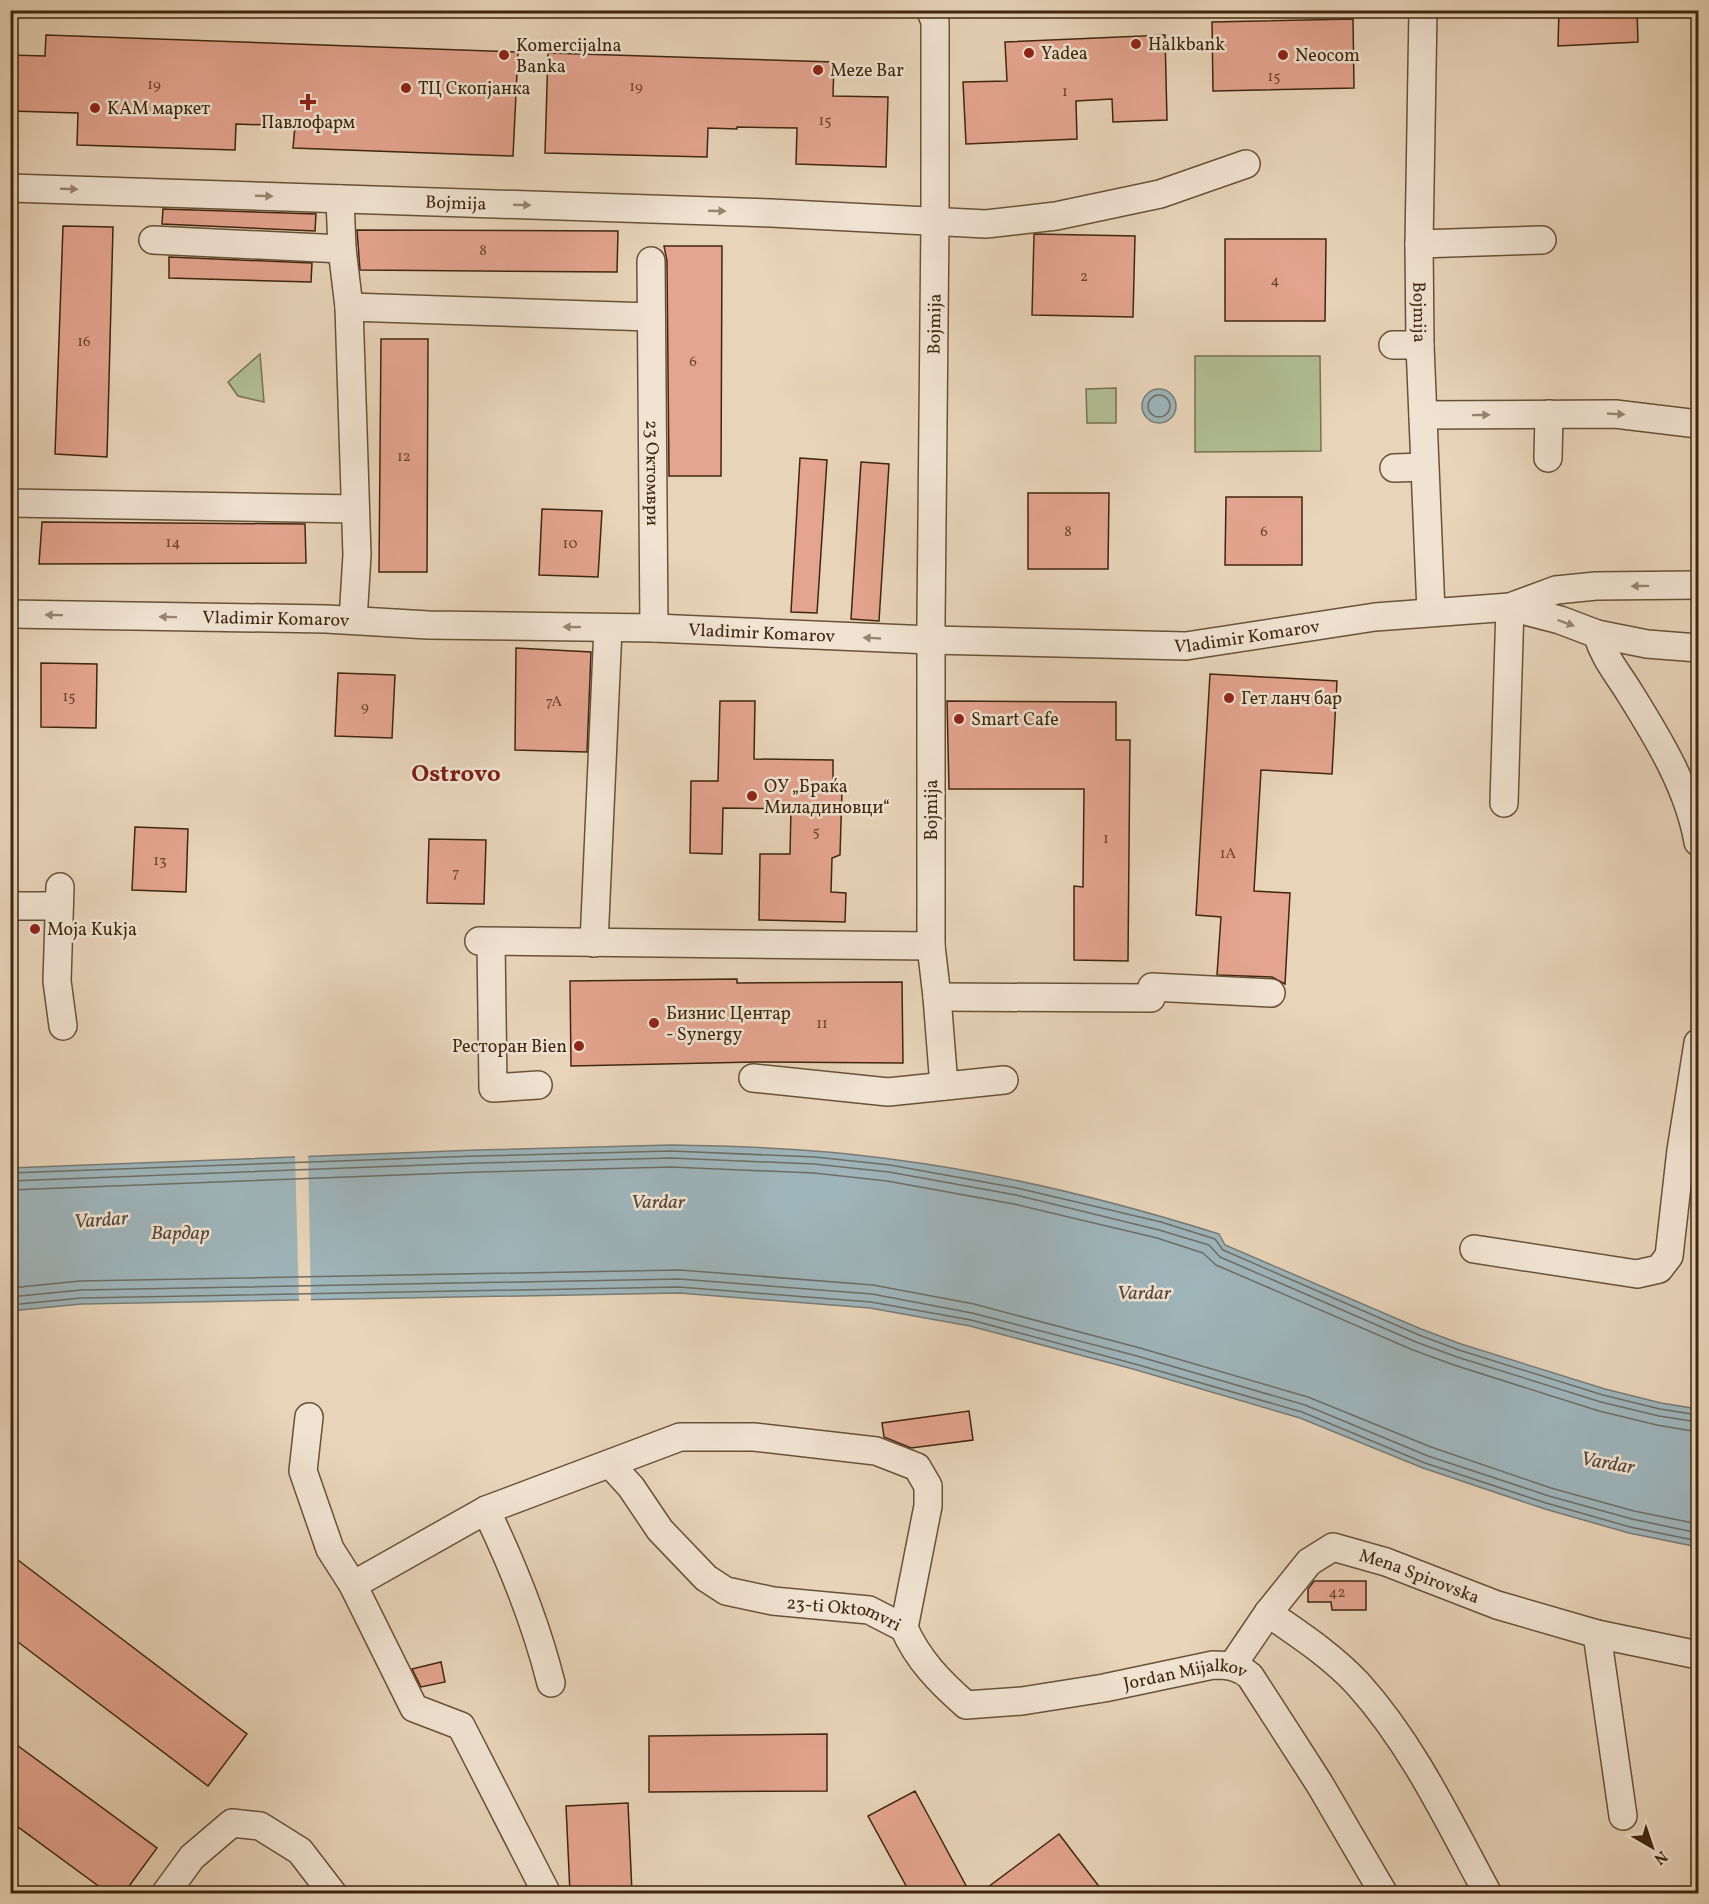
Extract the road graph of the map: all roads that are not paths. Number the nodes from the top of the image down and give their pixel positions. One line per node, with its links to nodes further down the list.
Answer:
1 (1423, 10): 9 (street, Bojmija)
2 (935, 14): 6 (street, Bojmija)
3 (1245, 164): 6 (street, Bojmija)
4 (10, 188): 5 (street, Bojmija, one-way to 5)
5 (340, 199): 6 (street, Bojmija, one-way to 6); 10 (street)
6 (936, 221): 32 (street, Bojmija)
7 (153, 240): 10 (street)
8 (1542, 240): 9 (street)
9 (1419, 244): 15 (street, Bojmija)
10 (342, 249): 12 (street)
11 (651, 261): 13 (street, 23 Октомври)
12 (350, 307): 13 (street); 23 (street)
13 (650, 317): 30 (street, 23 Октомври)
14 (1394, 345): 15 (street)
15 (1420, 345): 17 (street, Bojmija)
16 (1543, 414): 17 (street, one-way to 16); 18 (street, one-way to 18); 19 (street)
17 (1422, 415): 20 (street, Bojmija)
18 (1698, 424)
19 (1543, 458)
20 (1424, 467): 21 (street); 26 (street, Bojmija)
21 (1394, 468)
22 (10, 503): 23 (street)
23 (355, 509): 28 (street)
24 (1698, 585): 25 (street, Vladimir Komarov, one-way to 25)
25 (1510, 607): 26 (street, Vladimir Komarov); 31 (street, Vladimir Komarov, one-way to 31); 34 (street)
26 (1431, 612): 32 (street, Vladimir Komarov)
27 (10, 614): 28 (street, Vladimir Komarov, one-way to 27)
28 (353, 620): 29 (street, Vladimir Komarov, one-way to 28)
29 (608, 628): 30 (street, Vladimir Komarov); 37 (street)
30 (654, 628): 32 (street, Vladimir Komarov, one-way to 30)
31 (1597, 634): 33 (street, Vladimir Komarov); 35 (street)
32 (931, 640): 38 (street, Bojmija)
33 (1698, 648)
34 (1504, 803)
35 (1698, 832)
36 (10, 906): 41 (street)
37 (594, 943): 38 (street); 45 (street)
38 (931, 946): 40 (street, Bojmija)
39 (1271, 993): 40 (street)
40 (938, 998): 46 (street, Bojmija)
41 (63, 1026)
42 (1698, 1043): 47 (street)
43 (753, 1078): 46 (street)
44 (1004, 1080): 46 (street)
45 (538, 1085)
46 (944, 1086)
47 (1474, 1250)
48 (309, 1417): 51 (street)
49 (610, 1464): 50 (street, 23-ti Oktomvri); 53 (street, 23-ti Oktomvri); 53 (street, 23-ti Oktomvri)
50 (486, 1510): 51 (street, 23-ti Oktomvri); 57 (street)
51 (352, 1585): 61 (street)
52 (1268, 1613): 54 (street, Mena Spirovska); 56 (street, Mena Spirovska); 63 (street)
53 (904, 1628): 56 (street, Jordan Mijalkov)
54 (1597, 1634): 55 (street, Mena Spirovska); 58 (street)
55 (1698, 1655)
56 (1232, 1665): 62 (street, Jordan Mijalkov)
57 (551, 1683)
58 (1623, 1816)
59 (165, 1893): 60 (street)
60 (333, 1893)
61 (547, 1893)
62 (1384, 1893)
63 (1488, 1893)

